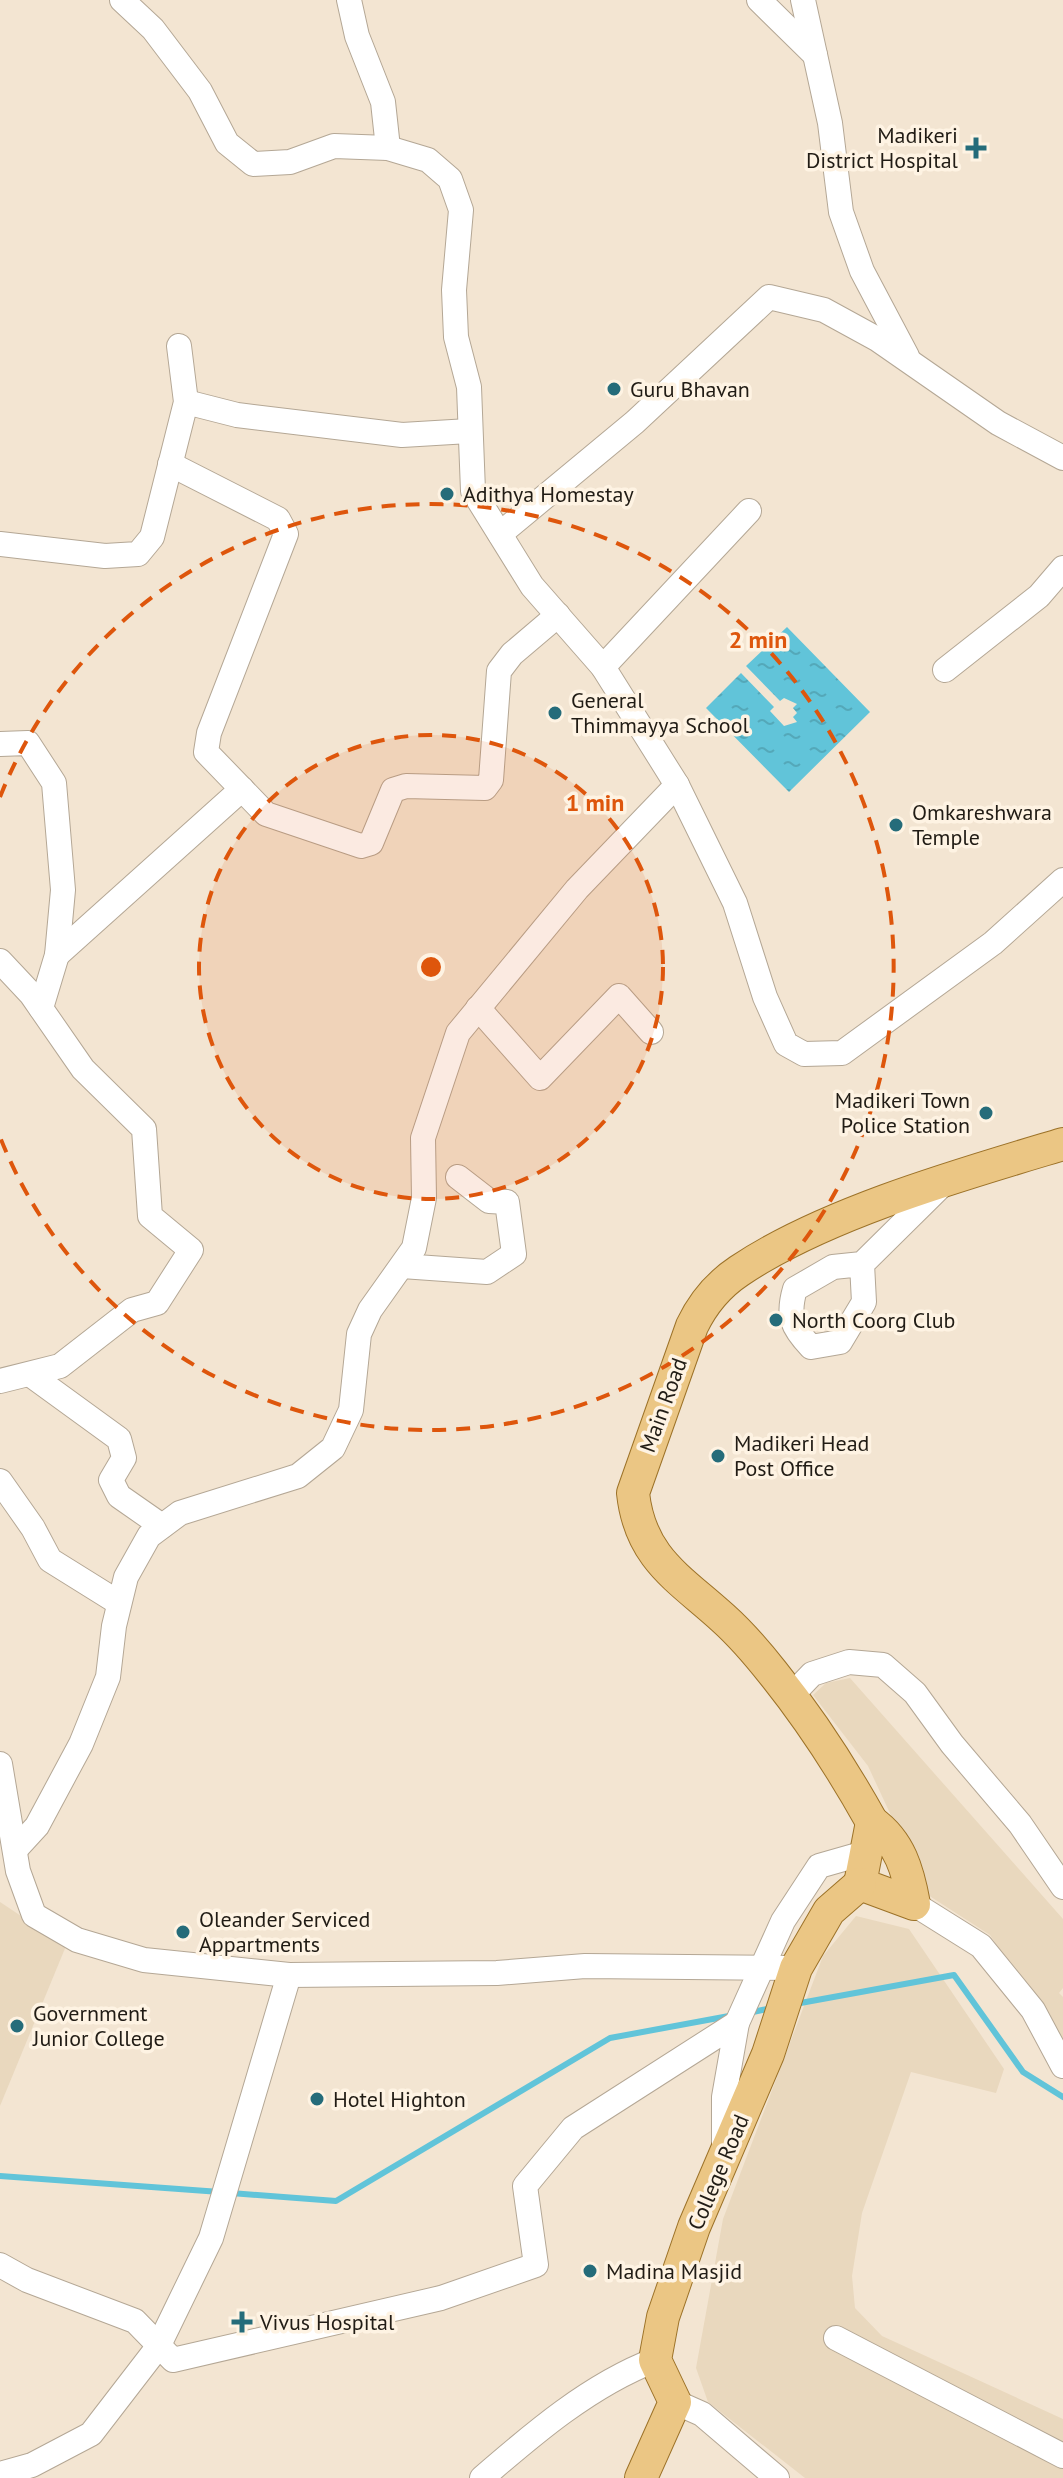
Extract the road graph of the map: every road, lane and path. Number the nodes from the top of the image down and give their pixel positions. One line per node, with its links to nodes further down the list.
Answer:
1 (122, 0): 6 (street)
2 (349, 0): 6 (street)
3 (759, 0): 5 (street)
4 (803, 0): 5 (street)
5 (815, 55): 8 (street)
6 (388, 148): 10 (street)
7 (179, 346): 9 (street)
8 (910, 362): 11 (street); 14 (street)
9 (186, 402): 10 (street); 12 (street)
10 (469, 431): 14 (street)
11 (1063, 458)
12 (170, 464): 15 (street); 22 (street)
13 (749, 511): 18 (street)
14 (500, 534): 17 (street)
15 (0, 544)
16 (1063, 568): 19 (street)
17 (558, 615): 18 (street); 22 (street)
18 (603, 667): 21 (street)
19 (945, 670)
20 (0, 744): 24 (street)
21 (677, 785): 23 (street); 27 (street)
22 (242, 789): 24 (street)
23 (1063, 880)
24 (57, 955): 26 (street)
25 (0, 961): 26 (street)
26 (41, 1008): 34 (street)
27 (478, 1008): 28 (street); 33 (street)
28 (651, 1032)
29 (1063, 1144): 31 (main road, Main Road)
30 (458, 1177): 33 (street)
31 (944, 1183): 32 (street); 39 (main road, Main Road)
32 (862, 1264)
33 (402, 1266): 37 (street)
34 (31, 1375): 35 (street); 37 (street)
35 (0, 1381)
36 (0, 1481): 38 (street)
37 (162, 1526): 38 (street)
38 (119, 1603): 42 (street)
39 (791, 1696): 41 (main road, Main Road); 44 (street)
40 (0, 1764): 42 (street)
41 (870, 1837): 43 (main road); 45 (main road, Main Road); 46 (street)
42 (15, 1850): 48 (street)
43 (860, 1884): 45 (main road); 47 (main road, College Road)
44 (1063, 1887)
45 (914, 1904): 50 (street)
46 (762, 1968): 47 (street); 48 (street); 49 (street)
47 (796, 1968): 51 (main road, College Road)
48 (289, 1975): 54 (street)
49 (737, 2023): 51 (street); 54 (street)
50 (1063, 2066)
51 (724, 2157): 55 (main road, College Road)
52 (0, 2265): 54 (street)
53 (836, 2338): 57 (street)
54 (158, 2347): 58 (street)
55 (655, 2360): 56 (main road); 59 (street)
56 (675, 2402): 60 (main road); 61 (street)
57 (1063, 2456)
58 (0, 2474)
59 (482, 2478)
60 (641, 2478)
61 (777, 2478)

